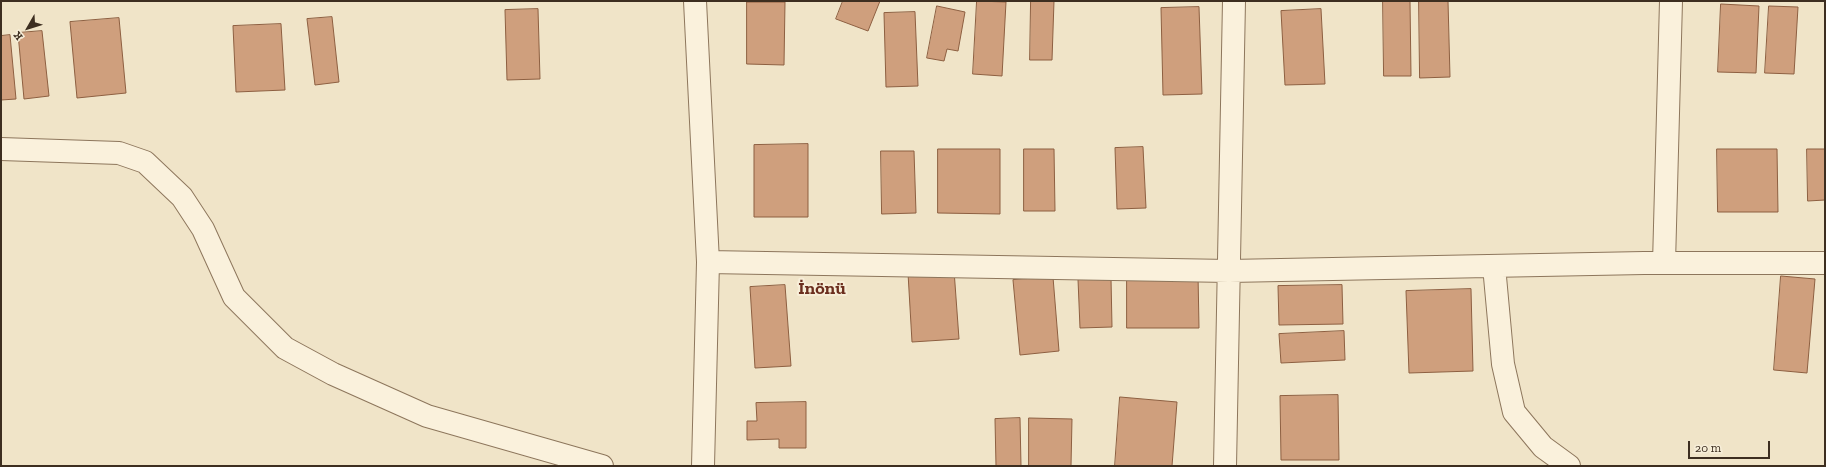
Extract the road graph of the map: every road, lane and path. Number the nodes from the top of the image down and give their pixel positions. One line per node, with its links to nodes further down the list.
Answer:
1 (695, 1): 5 (street)
2 (1234, 1): 9 (street)
3 (1671, 1): 6 (street)
4 (1, 150): 10 (street)
5 (708, 262): 9 (street); 11 (street)
6 (1664, 263): 7 (street); 8 (street)
7 (1825, 263)
8 (1494, 266): 9 (street); 13 (street)
9 (1229, 272): 12 (street)
10 (602, 466)
11 (703, 466)
12 (1225, 466)
13 (1569, 466)

